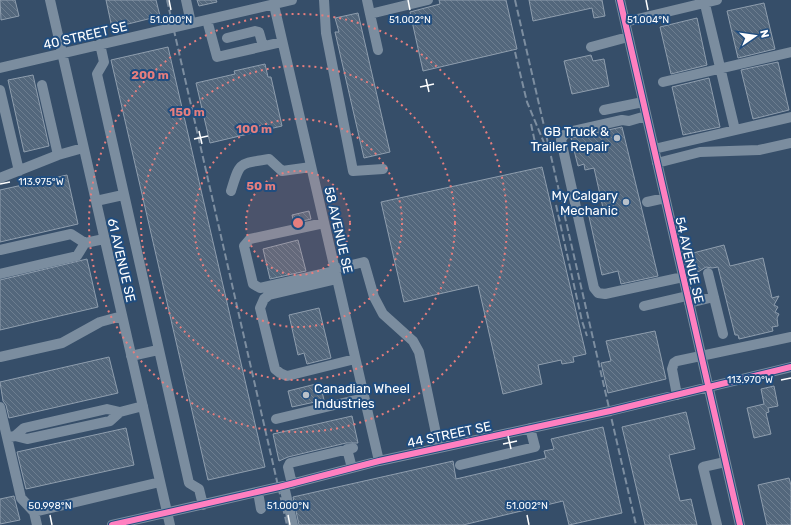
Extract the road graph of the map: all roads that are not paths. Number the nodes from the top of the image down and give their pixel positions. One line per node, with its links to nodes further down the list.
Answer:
1 (50, 0): 23 (street, 61 AVENUE SE)
2 (186, 0): 14 (street)
3 (292, 0): 10 (street, 40 STREET SE)
4 (324, 0): 40 (street)
5 (367, 0): 11 (street)
6 (428, 0): 11 (street)
7 (620, 0): 13 (street, 54 AVENUE SE)
8 (716, 0): 9 (street)
9 (704, 1): 13 (street); 25 (street)
10 (274, 4): 12 (street, 40 STREET SE); 17 (street, 58 AVENUE SE)
11 (370, 14): 21 (street)
12 (207, 20): 14 (street, 40 STREET SE); 19 (street)
13 (624, 22): 15 (street, 54 AVENUE SE)
14 (191, 23): 18 (street, 40 STREET SE)
15 (628, 37): 20 (street); 29 (street, 54 AVENUE SE)
16 (227, 38): 19 (street)
17 (282, 42): 19 (street); 39 (street, 58 AVENUE SE)
18 (100, 44): 23 (street, 40 STREET SE); 44 (street)
19 (263, 46)
20 (591, 47)
21 (378, 50)
22 (791, 52): 25 (street)
23 (62, 53): 24 (street, 40 STREET SE); 35 (street, 61 AVENUE SE)
24 (0, 68)
25 (720, 69): 26 (street); 33 (street)
26 (663, 82)
27 (42, 85): 37 (street)
28 (0, 90): 41 (street)
29 (643, 102): 30 (street); 31 (street, 54 AVENUE SE)
30 (604, 110)
31 (646, 116): 36 (street, 54 AVENUE SE); 55 (street)
32 (791, 116): 33 (street)
33 (735, 130): 36 (street)
34 (791, 143): 38 (street)
35 (83, 148): 37 (street); 46 (street, 61 AVENUE SE)
36 (654, 149): 38 (street, 54 AVENUE SE)
37 (58, 155): 41 (street)
38 (657, 164): 45 (street, 54 AVENUE SE)
39 (311, 167): 43 (street); 48 (street, 58 AVENUE SE)
40 (382, 169)
41 (19, 171): 42 (street)
42 (0, 178)
43 (231, 191)
44 (123, 195): 46 (street); 62 (street)
45 (665, 198): 47 (street); 55 (street, 54 AVENUE SE)
46 (96, 201): 49 (street, 61 AVENUE SE)
47 (647, 202)
48 (324, 222): 52 (street, 58 AVENUE SE); 52 (street)
49 (104, 239): 50 (street); 59 (street, 61 AVENUE SE)
50 (85, 243): 51 (street); 54 (street)
51 (0, 250)
52 (336, 273): 66 (street, 58 AVENUE SE); 66 (street); 76 (street)
53 (708, 273): 56 (street)
54 (0, 274)
55 (683, 277): 57 (street, 54 AVENUE SE)
56 (714, 297): 57 (street); 60 (street)
57 (688, 300): 58 (street); 64 (street, 54 AVENUE SE)
58 (644, 306)
59 (122, 316): 63 (street, 61 AVENUE SE); 65 (street)
60 (723, 334)
61 (791, 337): 64 (street)
62 (158, 350): 63 (street); 84 (street)
63 (131, 356): 71 (street, 61 AVENUE SE)
64 (701, 356): 68 (street, 54 AVENUE SE); 69 (street)
65 (0, 357)
66 (355, 359): 70 (street, 58 AVENUE SE)
67 (791, 367): 68 (street, 44 STREET SE)
68 (708, 388): 69 (street, 44 STREET SE); 78 (street, 54 AVENUE SE)
69 (677, 395): 74 (street, 44 STREET SE)
70 (364, 398): 73 (street); 77 (street, 58 AVENUE SE)
71 (143, 406): 75 (street); 81 (street, 61 AVENUE SE)
72 (0, 407): 75 (street)
73 (276, 419)
74 (530, 428): 76 (street, 44 STREET SE); 79 (street)
75 (6, 435): 86 (street)
76 (439, 448): 77 (street, 44 STREET SE)
77 (379, 461): 80 (street, 44 STREET SE)
78 (725, 462): 92 (street); 93 (street, 54 AVENUE SE)
79 (460, 464)
80 (352, 468): 82 (street, 44 STREET SE); 82 (street)
81 (160, 482): 86 (street); 87 (street, 61 AVENUE SE)
82 (288, 485): 83 (street, 44 STREET SE); 91 (street)
83 (258, 492): 84 (street, 44 STREET SE); 85 (street)
84 (203, 504): 87 (street, 44 STREET SE)
85 (261, 509)
86 (34, 512): 88 (street)
87 (167, 513): 89 (street, 44 STREET SE); 90 (street, 61 AVENUE SE)
88 (37, 525)
89 (112, 525)
90 (170, 525)
91 (293, 525)
92 (717, 525)
93 (740, 525)

